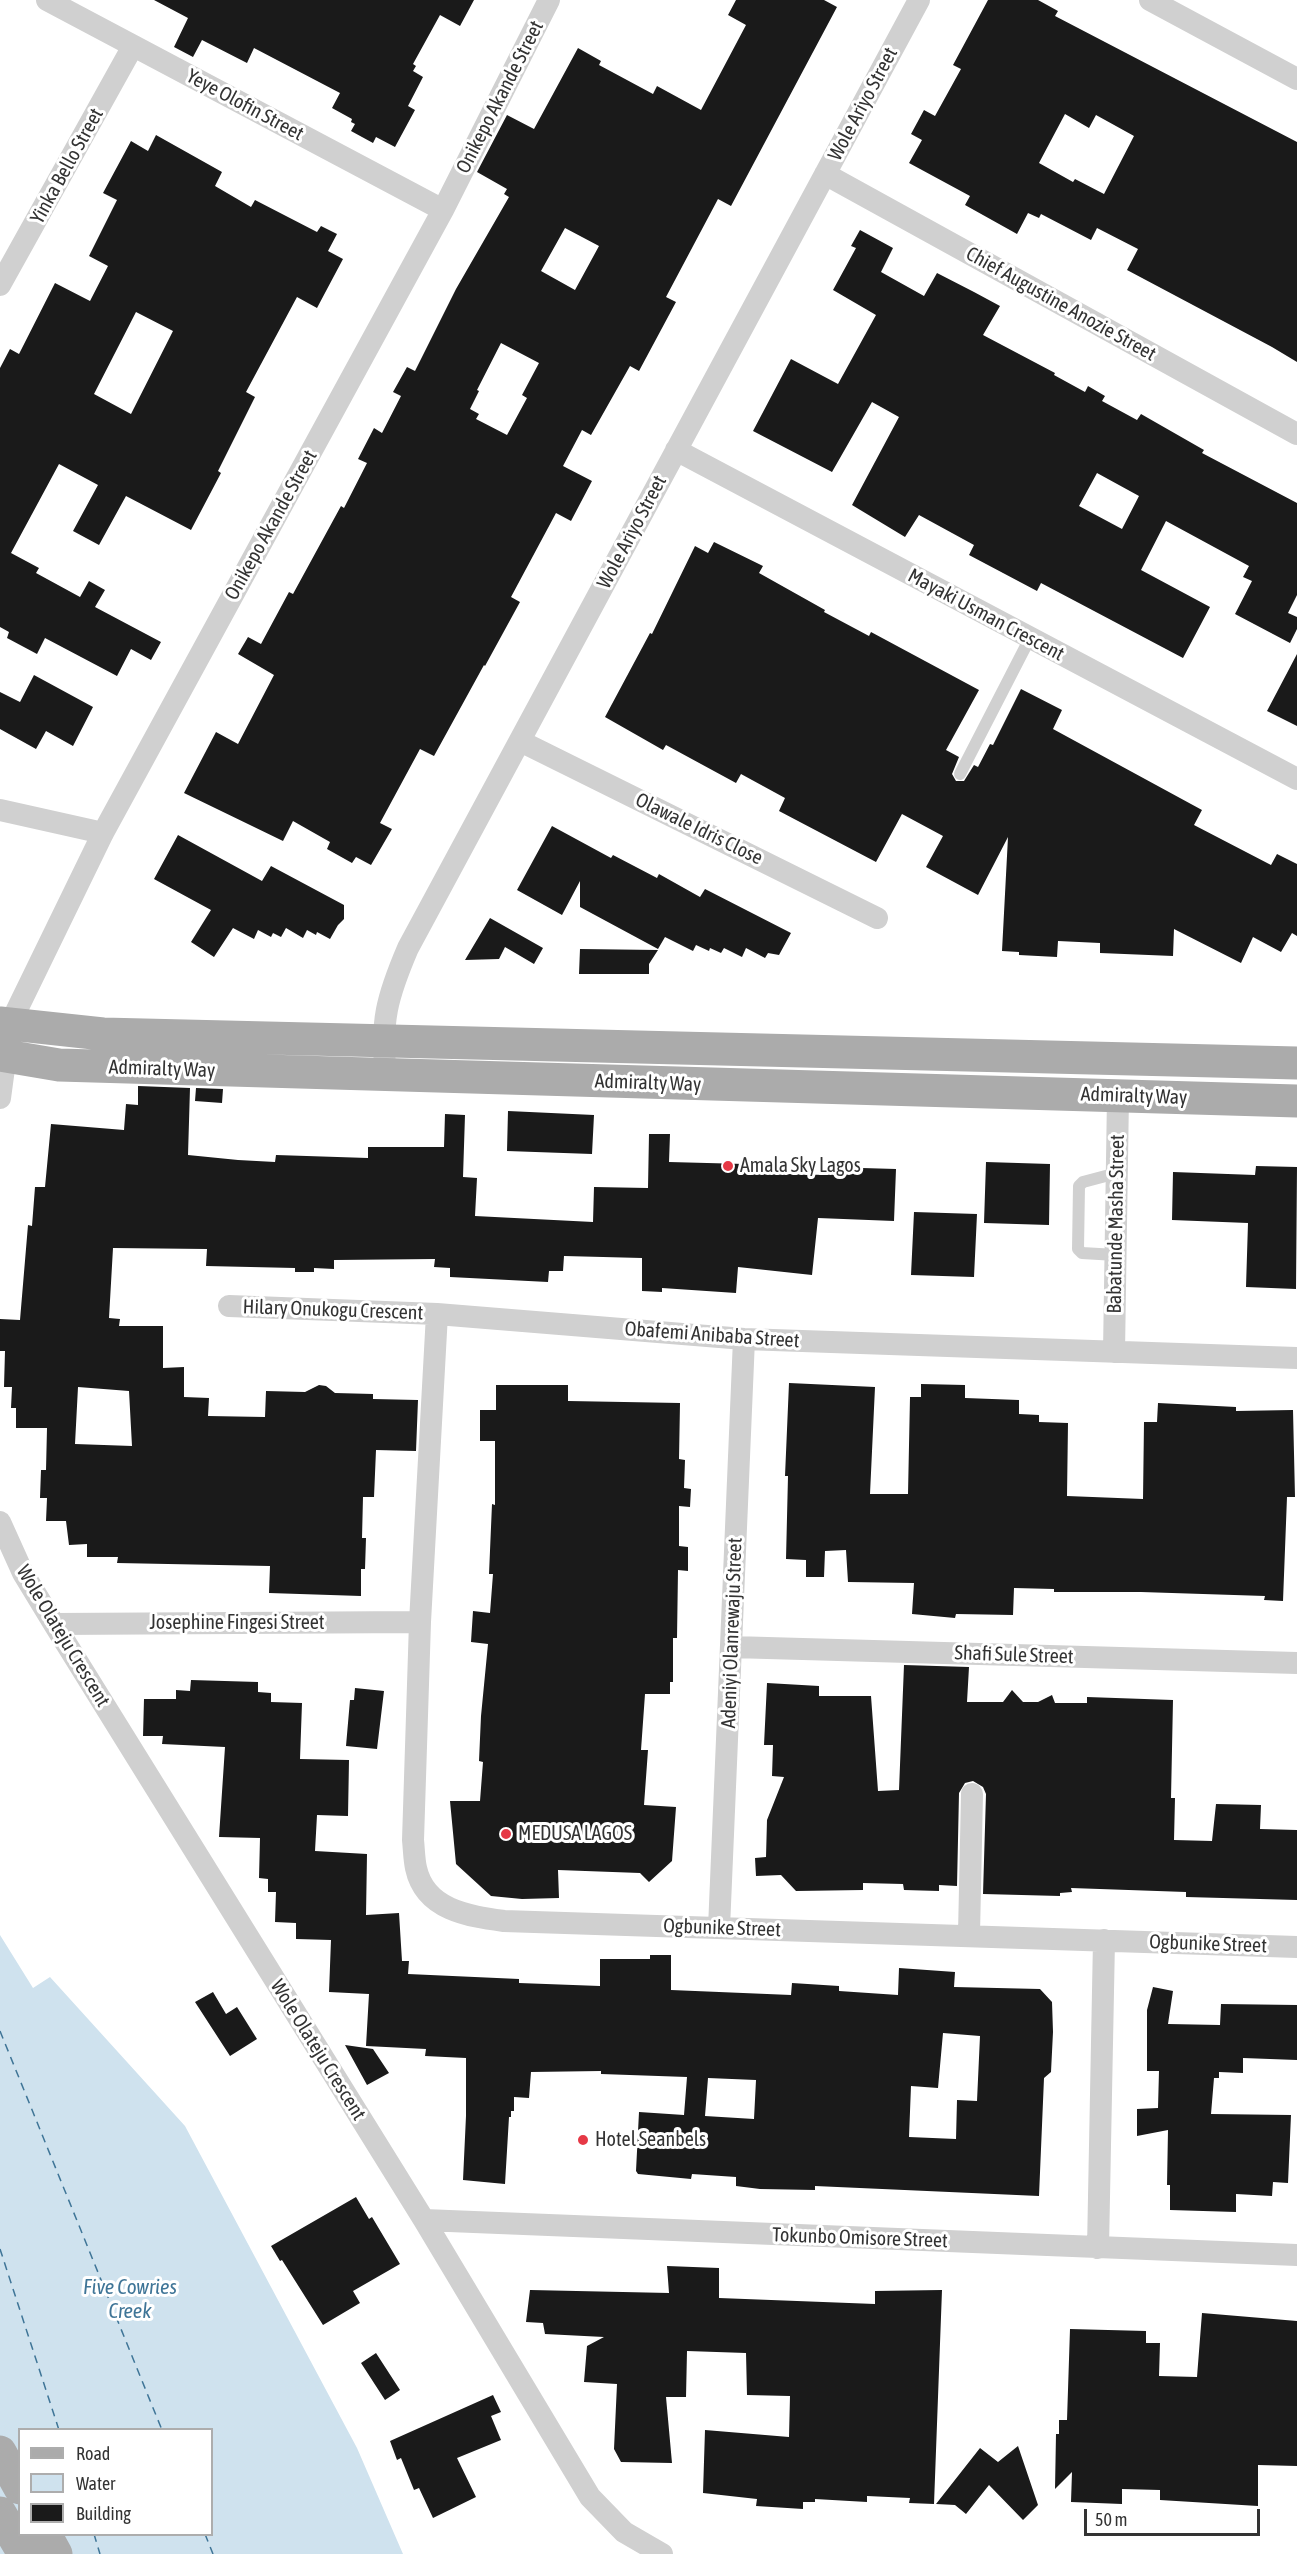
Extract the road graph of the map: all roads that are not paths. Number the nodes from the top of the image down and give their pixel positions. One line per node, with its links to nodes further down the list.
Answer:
1 (46, 0): 5 (street, Yeye Olofin Street)
2 (549, 0): 8 (street, Onikepo Akande Street)
3 (919, 0): 7 (street, Wole Ariyo Street)
4 (1150, 0): 6 (street)
5 (133, 46): 8 (street, Yeye Olofin Street); 9 (street, Yinka Bello Street)
6 (1297, 79)
7 (825, 174): 10 (street, Chief Augustine Anozie Street); 11 (street, Wole Ariyo Street)
8 (443, 210): 17 (street, Onikepo Akande Street)
9 (0, 285)
10 (1297, 434)
11 (676, 450): 12 (street, Mayaki Usman Crescent); 13 (street, Wole Ariyo Street)
12 (1030, 638): 14 (lane); 15 (street, Mayaki Usman Crescent)
13 (520, 741): 18 (street, Olawale Idris Close); 20 (street, Wole Ariyo Street)
14 (960, 774)
15 (1297, 779)
16 (0, 810): 17 (street)
17 (103, 833): 19 (street, Onikepo Akande Street)
18 (878, 918)
19 (4, 1039): 20 (main road, Admiralty Way); 22 (main road, Admiralty Way); 24 (street)
20 (382, 1040): 21 (main road, Admiralty Way); 22 (street, Wole Ariyo Street)
21 (1297, 1063)
22 (386, 1076): 23 (main road, Admiralty Way)
23 (1118, 1096): 25 (main road, Admiralty Way); 26 (street, Babatunde Masha Street)
24 (0, 1098)
25 (1297, 1101)
26 (1117, 1173): 27 (street, Babatunde Masha Street); 27 (lane)
27 (1116, 1255): 31 (street, Babatunde Masha Street)
28 (229, 1305): 29 (street, Hilary Onukogu Crescent)
29 (436, 1314): 30 (street, Obafemi Anibaba Street); 34 (street)
30 (744, 1339): 31 (street, Obafemi Anibaba Street); 36 (street, Adeniyi Olanrewaju Street)
31 (1114, 1352): 32 (street, Obafemi Anibaba Street)
32 (1297, 1358)
33 (0, 1522): 35 (street, Wole Olateju Crescent)
34 (420, 1622): 35 (street, Josephine Fingesi Street); 39 (street, Ogbunike Street)
35 (54, 1624): 43 (street, Wole Olateju Crescent)
36 (732, 1647): 37 (street, Shafi Sule Street); 39 (street, Adeniyi Olanrewaju Street)
37 (1297, 1664)
38 (972, 1794): 40 (street)
39 (719, 1928): 40 (street, Ogbunike Street)
40 (969, 1934): 41 (street, Ogbunike Street)
41 (1104, 1940): 42 (street, Ogbunike Street); 44 (street)
42 (1297, 1947)
43 (424, 2220): 44 (street, Tokunbo Omisore Street); 52 (street, Wole Olateju Crescent)
44 (1098, 2248): 45 (street, Tokunbo Omisore Street)
45 (1297, 2255)
46 (0, 2452): 47 (main road)
47 (18, 2484)
48 (0, 2512): 50 (main road)
49 (46, 2536): 51 (main road)
50 (24, 2554)
51 (56, 2554)
52 (662, 2554)

